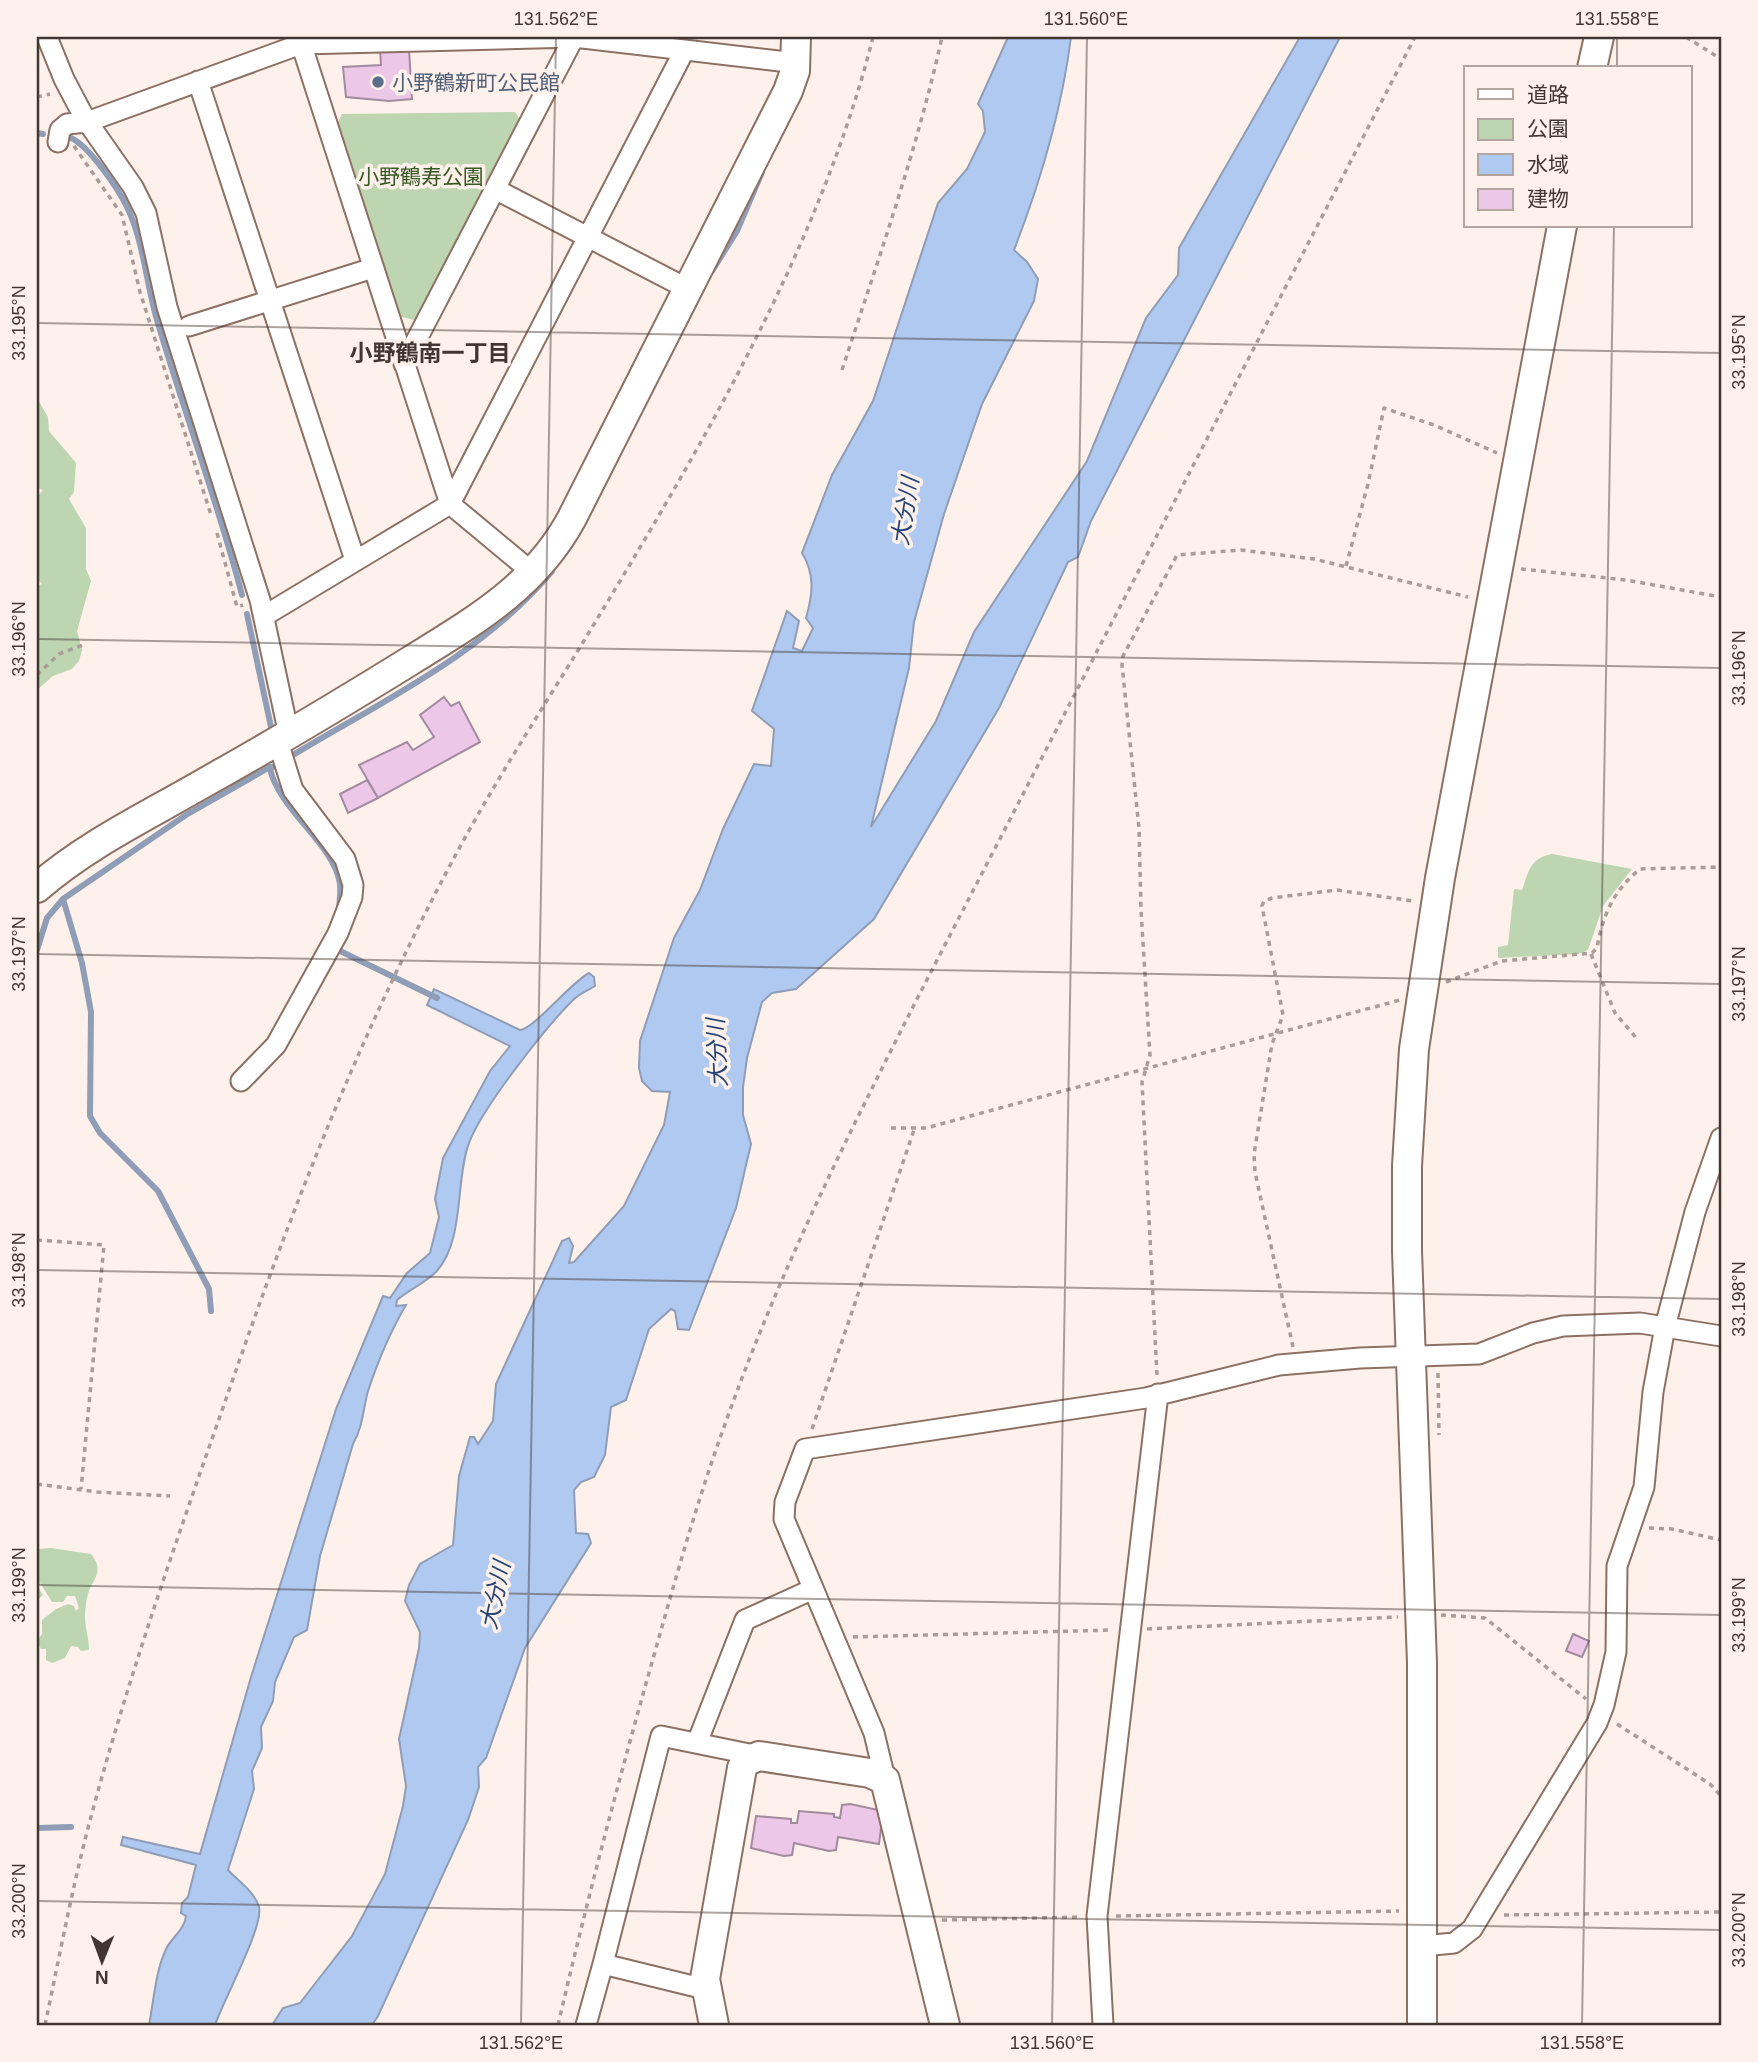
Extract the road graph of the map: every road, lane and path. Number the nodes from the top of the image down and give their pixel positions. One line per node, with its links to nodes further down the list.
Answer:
1 (47, 37): 15 (street)
2 (574, 37): 8 (street); 10 (street); 17 (street)
3 (873, 37): 82 (path)
4 (942, 37): 25 (path)
5 (1415, 37): 83 (path)
6 (1599, 37): 13 (street)
7 (1686, 37): 12 (path)
8 (501, 38): 9 (street)
9 (300, 40): 14 (street); 20 (street)
10 (677, 46): 11 (street); 19 (street)
11 (796, 50): 21 (street)
12 (1721, 58)
13 (1592, 66)
14 (198, 81): 15 (street); 22 (street)
15 (87, 122): 16 (street); 37 (street)
16 (58, 142): 28 (path)
17 (495, 189): 19 (street); 24 (street)
18 (1562, 228): 26 (street)
19 (589, 238): 21 (street); 27 (street)
20 (373, 268): 22 (street); 24 (street)
21 (688, 289): 33 (street)
22 (270, 300): 23 (street); 30 (street)
23 (189, 326)
24 (404, 364): 27 (street)
25 (842, 370)
26 (1517, 464): 31 (path); 32 (street)
27 (450, 504): 30 (street); 33 (street)
28 (212, 517)
29 (216, 530): 36 (path)
30 (355, 560): 37 (street)
31 (1346, 566): 35 (path); 48 (path)
32 (1498, 567): 34 (path); 35 (street)
33 (533, 573): 40 (street)
34 (1721, 597)
35 (1491, 602): 45 (street)
36 (237, 607)
37 (264, 617): 40 (street)
38 (86, 644): 39 (path)
39 (37, 675)
40 (284, 738): 42 (street); 49 (street)
41 (1721, 867): 44 (path)
42 (37, 888)
43 (1422, 902): 46 (path)
44 (1591, 954): 45 (path); 47 (path)
45 (1420, 993): 46 (path); 56 (street)
46 (1279, 1032): 48 (path); 57 (path)
47 (1638, 1040)
48 (1146, 1067): 51 (path); 58 (path)
49 (241, 1081)
50 (891, 1128): 51 (path)
51 (914, 1130): 59 (path)
52 (1721, 1138): 54 (street)
53 (37, 1240): 61 (path)
54 (1665, 1327): 55 (street); 56 (street); 63 (street)
55 (1721, 1336)
56 (1412, 1355): 57 (street); 66 (street)
57 (1296, 1363): 58 (street)
58 (1158, 1394): 59 (street); 67 (street)
59 (805, 1449): 65 (street)
60 (37, 1483): 61 (path)
61 (81, 1489): 62 (path)
62 (170, 1496)
63 (1630, 1527): 64 (path); 69 (street)
64 (1721, 1540)
65 (813, 1589): 68 (street); 70 (street)
66 (1420, 1616): 67 (path); 69 (path); 74 (street)
67 (1132, 1630): 68 (path); 77 (street)
68 (833, 1637): 72 (street)
69 (1602, 1712): 73 (path); 76 (street)
70 (697, 1743): 71 (street); 80 (street)
71 (759, 1756): 72 (street); 81 (street)
72 (887, 1787): 78 (street)
73 (1721, 1796)
74 (1422, 1911): 77 (path); 79 (street)
75 (1721, 1912): 76 (path)
76 (1481, 1915): 79 (street)
77 (1097, 1916): 78 (path); 87 (street)
78 (920, 1921): 86 (street)
79 (1422, 1946): 88 (street)
80 (603, 1964): 81 (street); 84 (street)
81 (705, 1989): 85 (street)
82 (45, 2025)
83 (558, 2025)
84 (586, 2025)
85 (714, 2025)
86 (946, 2025)
87 (1103, 2025)
88 (1422, 2025)

